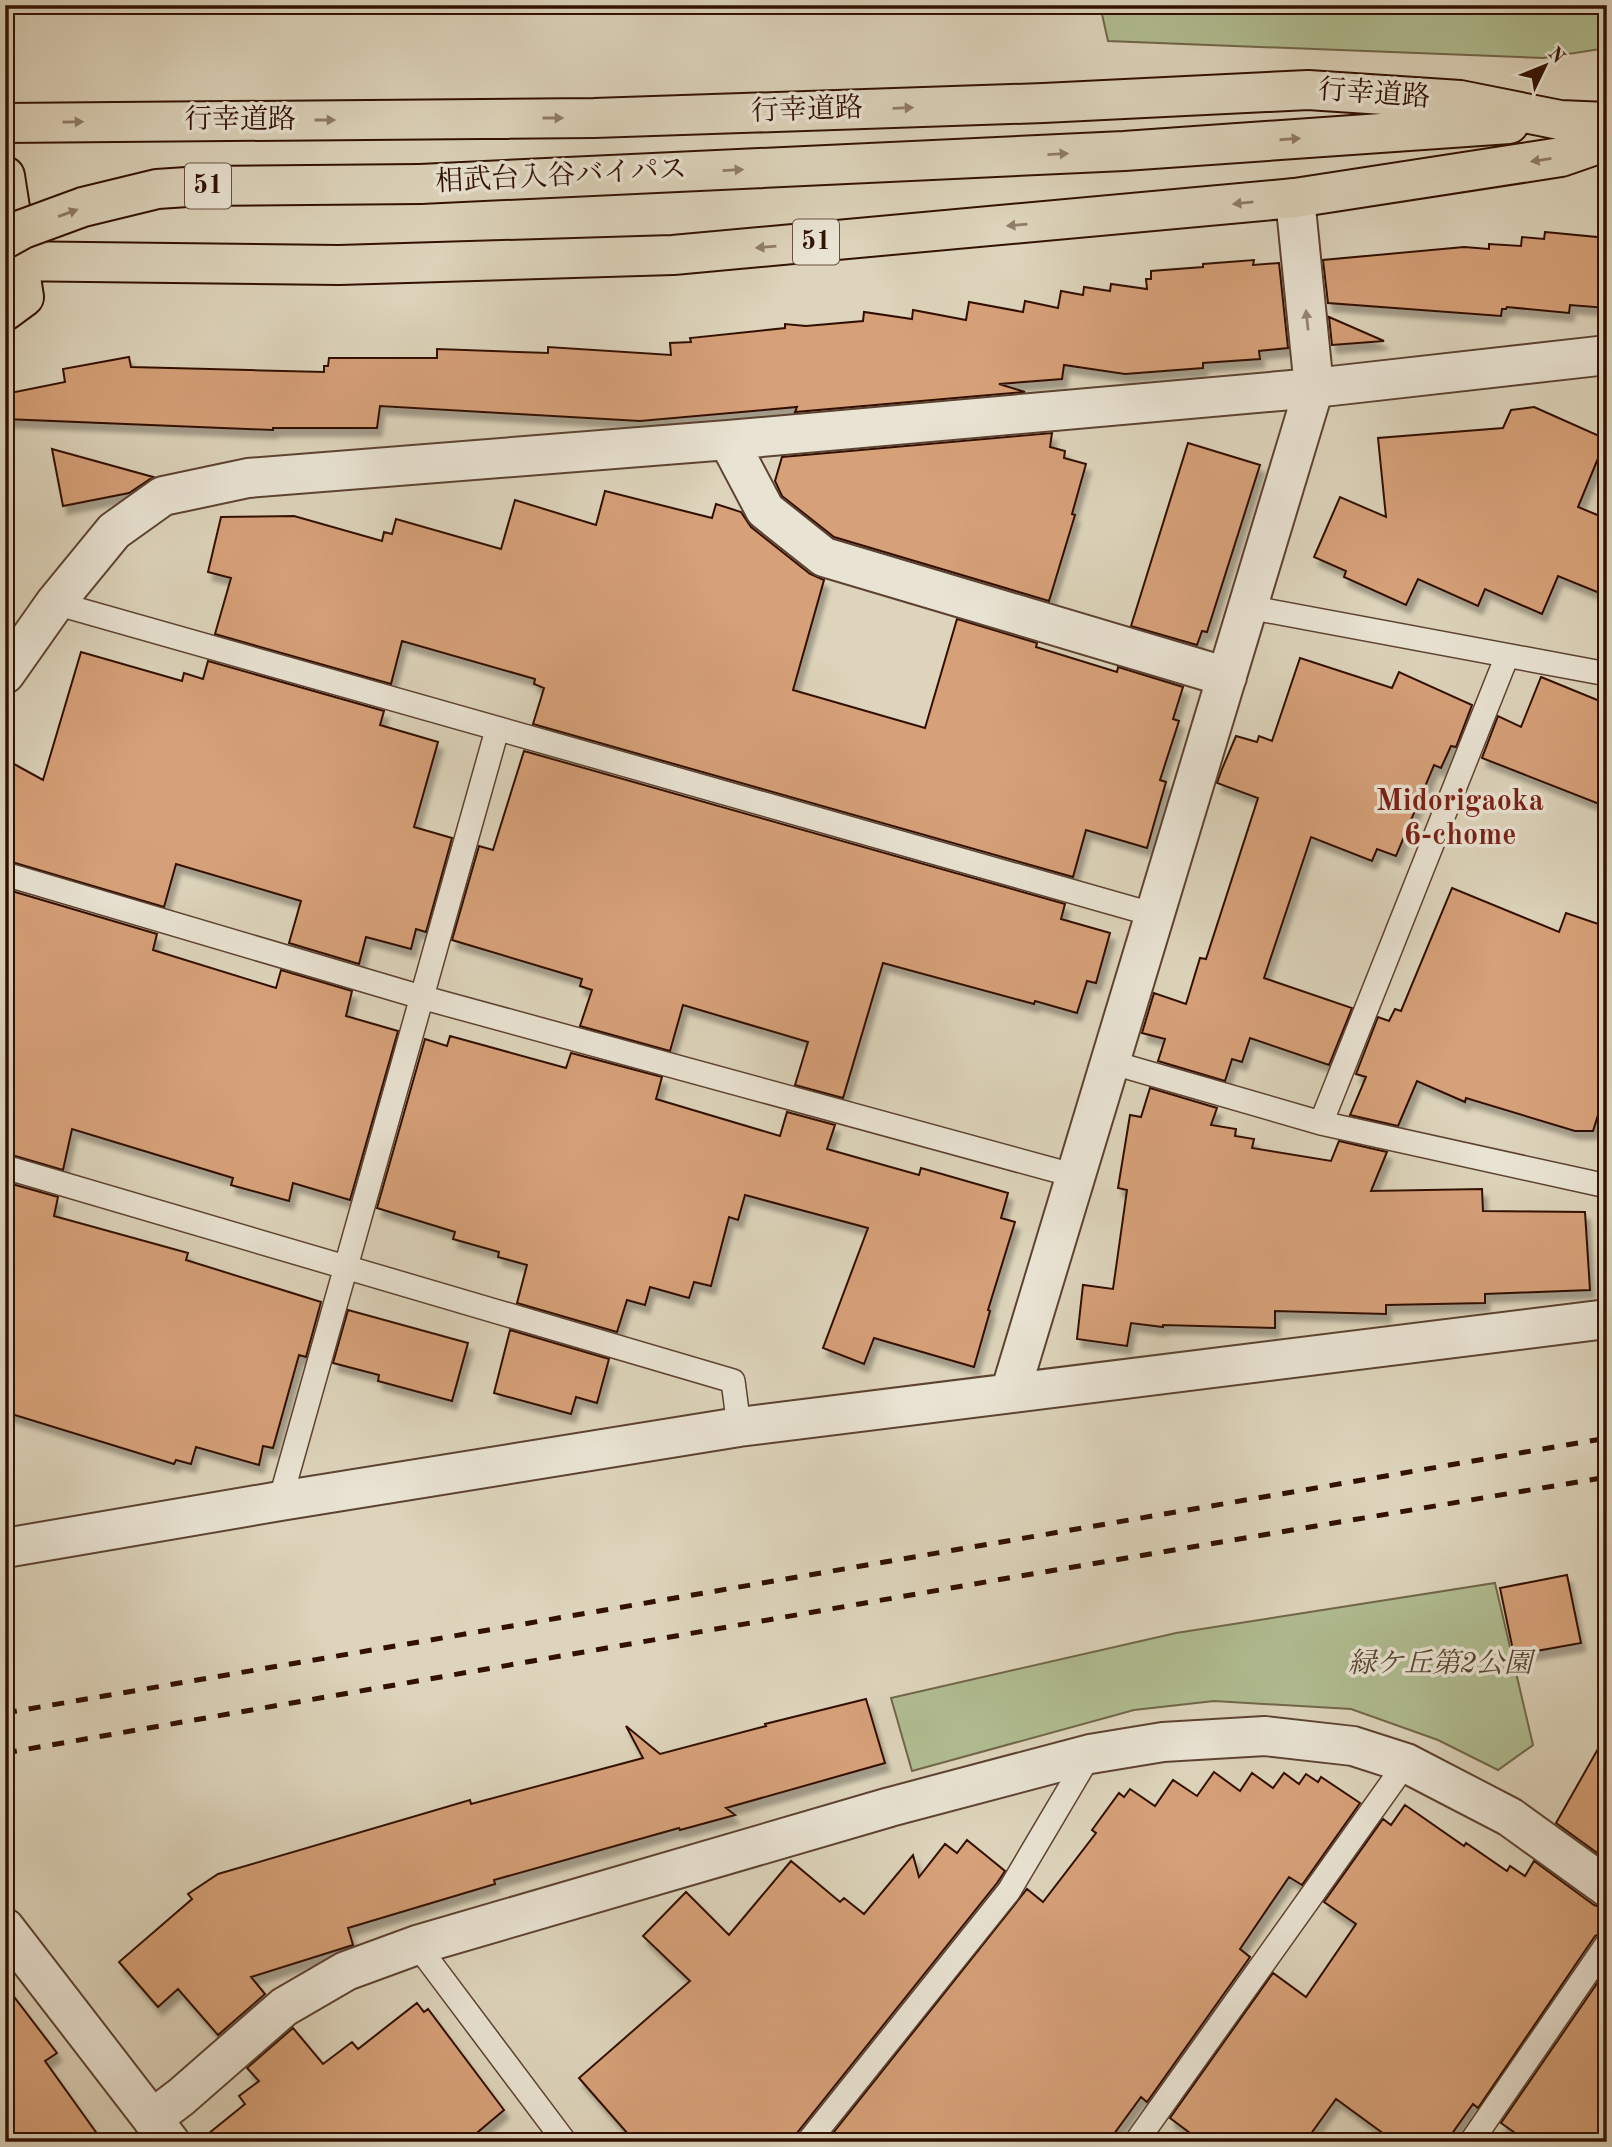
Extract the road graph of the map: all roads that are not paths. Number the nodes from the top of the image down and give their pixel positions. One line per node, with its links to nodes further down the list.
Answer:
1 (1560, 120): 2 (main road, 行幸道路 / 51); 3 (main road, 行幸道路 / 51, one-way to 1); 7 (main road, 相武台入谷バイパス / 51, one-way to 1, bridge)
2 (1607, 122)
3 (5, 123)
4 (1607, 141): 6 (main road, 51, one-way to 6)
5 (5, 176): 7 (main road)
6 (1295, 198): 7 (main road, 51, one-way to 7); 10 (street, one-way to 6)
7 (9, 254): 8 (main road)
8 (5, 311)
9 (1607, 355): 10 (street)
10 (1314, 388): 11 (street); 13 (street)
11 (728, 440): 12 (street); 17 (street)
12 (55, 603): 15 (street); 18 (lane)
13 (1248, 607): 14 (lane); 17 (street)
14 (1507, 656): 16 (lane); 23 (lane)
15 (5, 674)
16 (1607, 674)
17 (1227, 677): 20 (street)
18 (497, 730): 20 (lane); 21 (lane)
19 (5, 874): 21 (lane)
20 (1155, 915): 22 (street)
21 (421, 998): 25 (lane); 27 (lane)
22 (1110, 1062): 23 (lane); 25 (street)
23 (1321, 1123): 26 (lane)
24 (5, 1167): 27 (lane)
25 (1076, 1176): 29 (street)
26 (1607, 1186)
27 (345, 1267): 30 (lane); 31 (lane)
28 (1607, 1319): 29 (street)
29 (1010, 1393): 30 (street)
30 (739, 1427): 31 (street)
31 (280, 1501): 32 (street)
32 (5, 1548)
33 (1090, 1754): 34 (street); 38 (street); 41 (lane)
34 (1406, 1763): 35 (street); 42 (lane)
35 (1607, 1887)
36 (5, 1928): 39 (street)
37 (1607, 1944): 43 (lane)
38 (417, 1945): 39 (street); 40 (lane)
39 (161, 2130)
40 (565, 2142)
41 (808, 2142)
42 (1136, 2142)
43 (1471, 2142)

